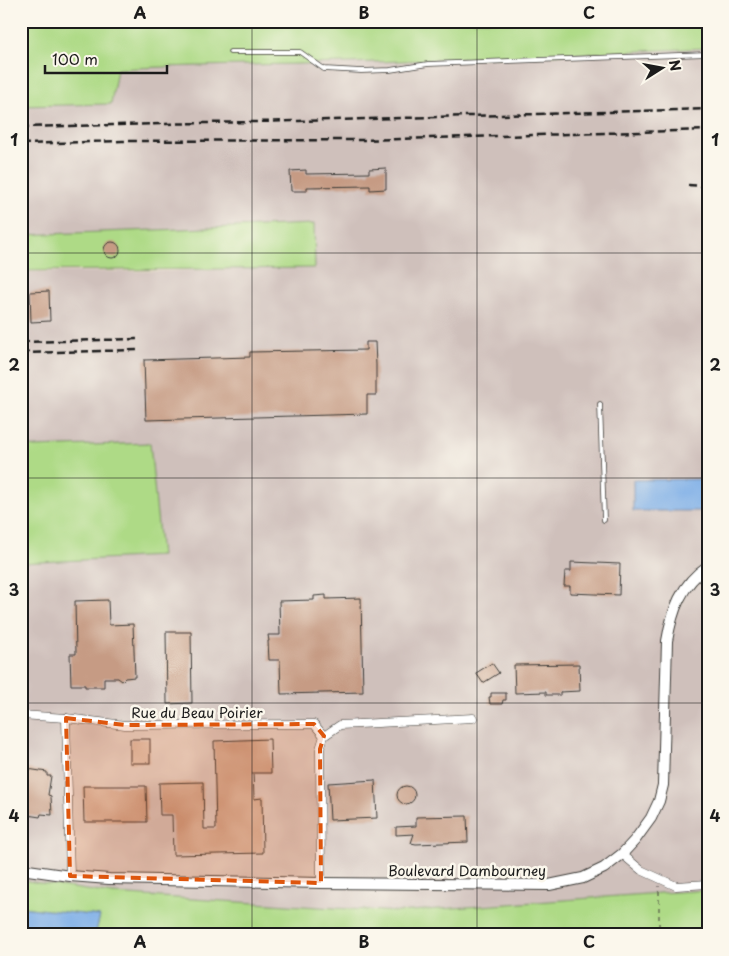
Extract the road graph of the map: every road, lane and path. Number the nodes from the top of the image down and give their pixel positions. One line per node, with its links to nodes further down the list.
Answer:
1 (230, 52): 2 (lane)
2 (708, 54)
3 (600, 404): 4 (lane)
4 (604, 520)
5 (708, 566): 10 (street, Boulevard Dambourney)
6 (21, 715): 7 (street, Rue du Beau Poirier)
7 (66, 718): 9 (street, Rue du Beau Poirier); 12 (street)
8 (473, 718): 9 (street)
9 (324, 736): 14 (street)
10 (622, 854): 13 (street); 14 (street, Boulevard Dambourney)
11 (21, 869): 12 (street, Boulevard Dambourney)
12 (70, 876): 14 (street, Boulevard Dambourney)
13 (659, 878): 15 (street); 16 (path)
14 (322, 883)
15 (708, 884)
16 (658, 935)

